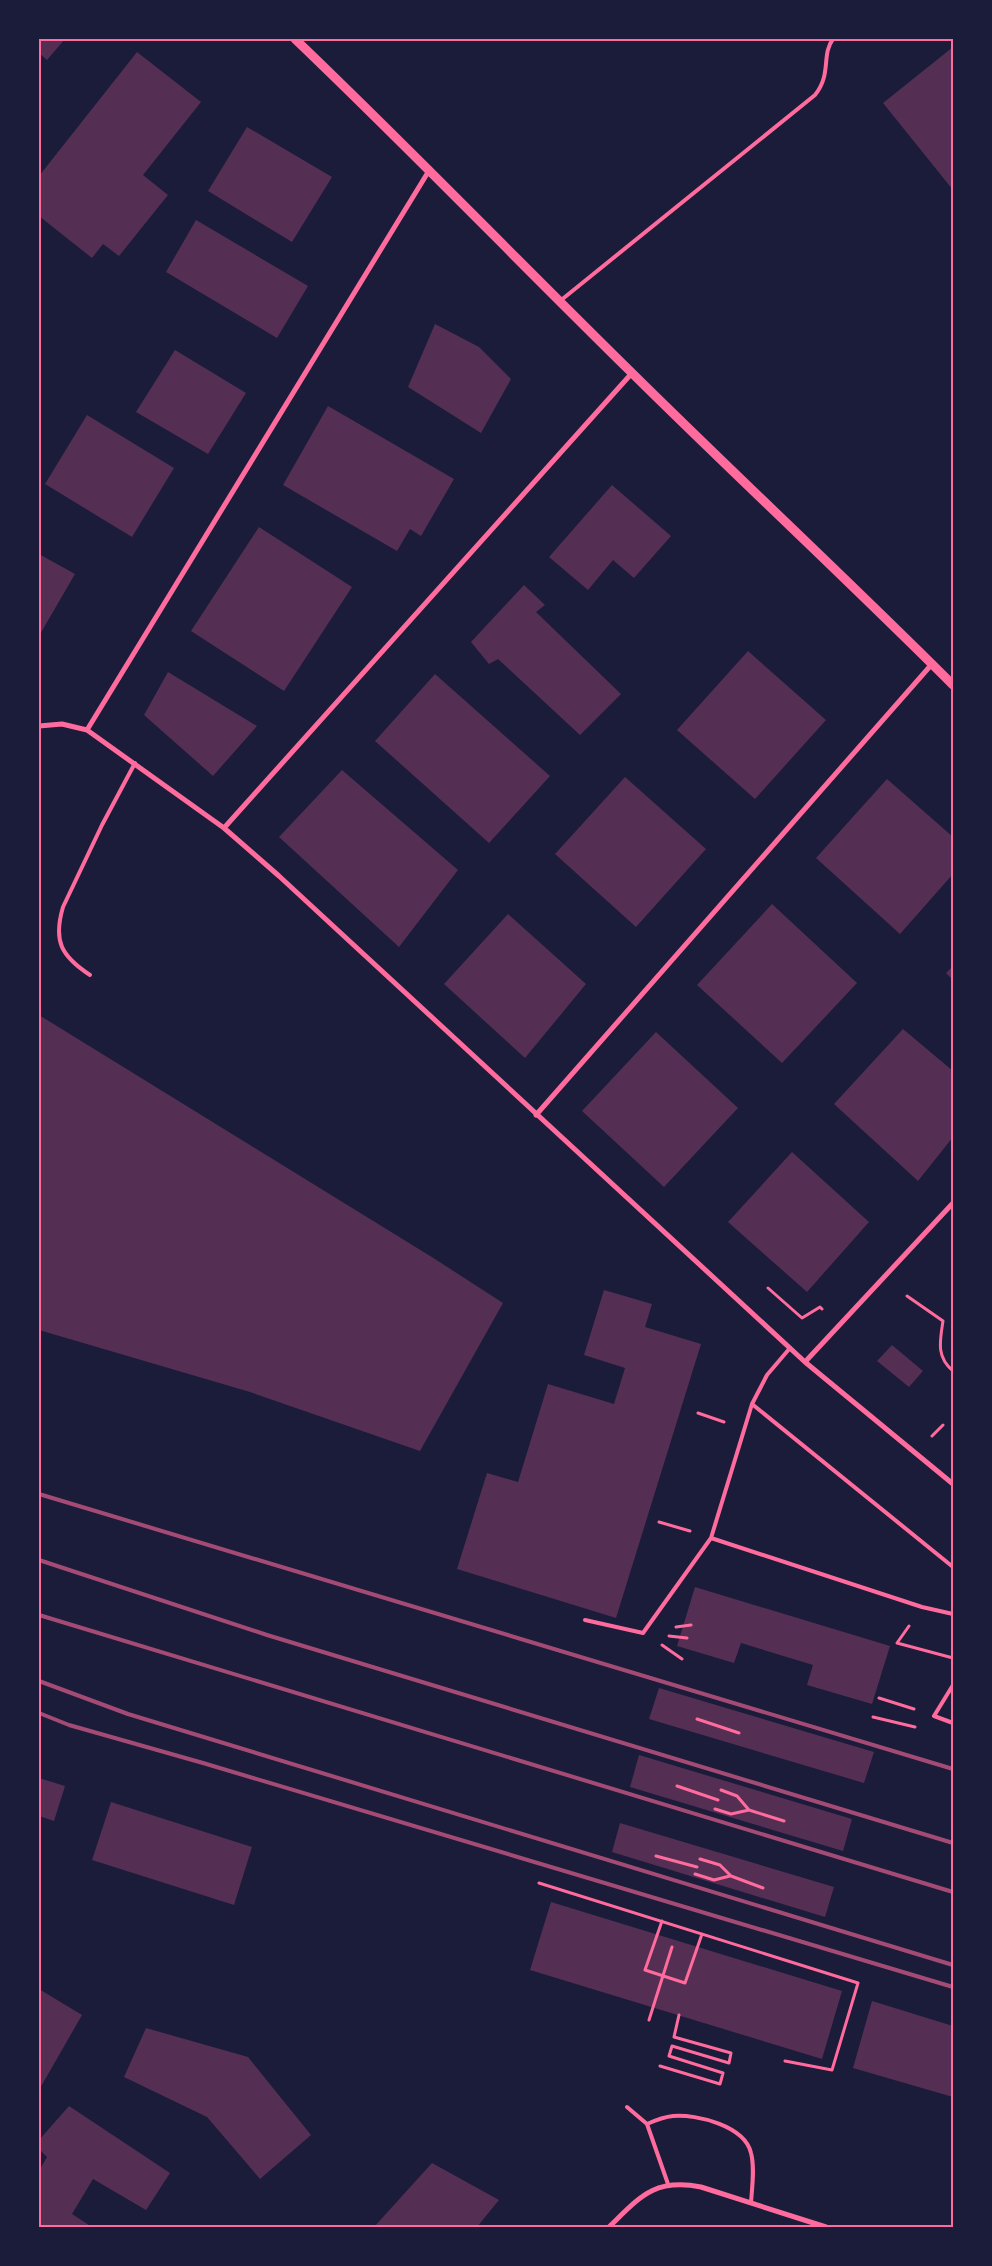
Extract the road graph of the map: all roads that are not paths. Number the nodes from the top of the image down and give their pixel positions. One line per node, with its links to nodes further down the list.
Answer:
1 (295, 39): 3 (street)
2 (833, 39): 4 (lane)
3 (430, 169): 4 (street); 9 (street)
4 (560, 301): 5 (street)
5 (632, 373): 6 (street); 11 (street)
6 (932, 664): 7 (street); 13 (street)
7 (953, 684)
8 (39, 726): 9 (street)
9 (87, 730): 10 (street)
10 (135, 763): 11 (street); 12 (lane)
11 (224, 828): 13 (street)
12 (90, 975)
13 (536, 1115): 15 (street)
14 (953, 1203): 16 (street)
15 (790, 1348): 16 (street); 17 (lane)
16 (805, 1362): 18 (street)
17 (752, 1404): 19 (lane); 20 (lane)
18 (953, 1484)
19 (711, 1538): 21 (lane); 22 (lane)
20 (953, 1567)
21 (953, 1614)
22 (585, 1620)
23 (953, 1685): 24 (lane)
24 (953, 1723)
25 (627, 2107): 26 (lane)
26 (647, 2124): 27 (lane); 28 (lane)
27 (668, 2184): 28 (street); 29 (street)
28 (751, 2203): 30 (street)
29 (609, 2227)
30 (826, 2227)

